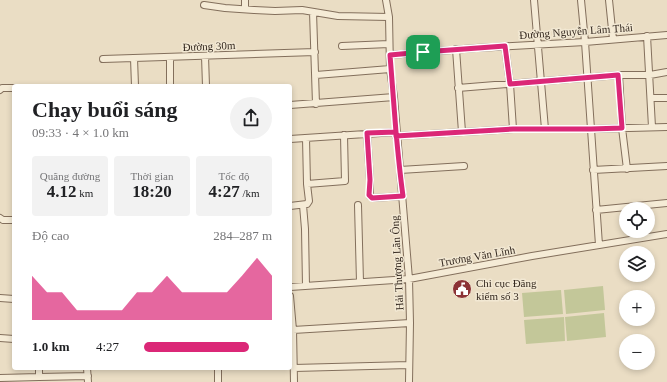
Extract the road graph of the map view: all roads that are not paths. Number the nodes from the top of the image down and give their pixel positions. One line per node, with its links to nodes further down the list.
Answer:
1 (245, 0): 7 (street)
2 (386, 0): 9 (street, Hải Thượng Lãn Ông)
3 (534, 0): 15 (street)
4 (581, 0): 13 (street)
5 (609, 0): 12 (street)
6 (204, 5): 7 (street)
7 (245, 9): 8 (street)
8 (313, 12): 9 (street); 19 (street)
9 (388, 17): 14 (street, Hải Thượng Lãn Ông)
10 (667, 35): 11 (street, Đường Nguyễn Lâm Thái)
11 (647, 36): 12 (street, Đường Nguyễn Lâm Thái); 29 (street)
12 (614, 39): 13 (street, Đường Nguyễn Lâm Thái)
13 (585, 42): 15 (street, Đường Nguyễn Lâm Thái); 30 (street)
14 (389, 44): 16 (street); 20 (street, Hải Thượng Lãn Ông)
15 (538, 44): 17 (street, Đường Nguyễn Lâm Thái); 31 (street)
16 (342, 46)
17 (505, 46): 18 (street, Đường Nguyễn Lâm Thái); 35 (street)
18 (456, 50): 20 (street, Đường Nguyễn Lâm Thái); 37 (street)
19 (315, 52): 21 (street, Đường 30m); 27 (street)
20 (390, 55): 25 (street, Hải Thượng Lãn Ông)
21 (205, 56): 22 (street, Đường 30m); 34 (street)
22 (170, 57): 23 (street, Đường 30m); 33 (street)
23 (134, 58): 24 (street, Đường 30m); 32 (street)
24 (103, 59)
25 (390, 69): 27 (street); 39 (street, Hải Thượng Lãn Ông)
26 (667, 72): 29 (street)
27 (316, 75): 42 (street)
28 (618, 75): 29 (street); 30 (street); 46 (street)
29 (650, 75): 40 (street)
30 (587, 78): 31 (street); 49 (street)
31 (541, 82): 35 (street); 48 (street)
32 (135, 84)
33 (170, 84)
34 (206, 84)
35 (510, 84): 37 (street); 47 (street)
36 (12, 88): 38 (street)
37 (458, 88): 50 (street)
38 (0, 90)
39 (394, 97): 42 (street); 52 (street, Hải Thượng Lãn Ông)
40 (651, 98): 41 (street); 44 (street)
41 (667, 98)
42 (316, 104): 43 (street)
43 (292, 105)
44 (652, 127): 45 (street); 46 (street)
45 (667, 127)
46 (622, 128): 49 (street); 58 (street)
47 (513, 129): 48 (street); 50 (street)
48 (545, 129): 49 (street)
49 (591, 129): 60 (street)
50 (462, 132): 52 (street)
51 (367, 133): 52 (street); 53 (street); 62 (street)
52 (396, 134): 59 (street, Hải Thượng Lãn Ông)
53 (344, 135): 54 (street); 61 (street)
54 (306, 138): 55 (street); 61 (street)
55 (292, 139)
56 (464, 166): 59 (street)
57 (667, 166): 58 (street)
58 (627, 169): 60 (street)
59 (400, 170): 62 (street, Hải Thượng Lãn Ông)
60 (593, 170): 67 (street)
61 (307, 184): 64 (street)
62 (403, 196): 72 (street, Hải Thượng Lãn Ông)
63 (667, 203): 67 (street)
64 (304, 205): 66 (street); 74 (street)
65 (358, 205): 73 (street)
66 (292, 206)
67 (596, 210): 71 (street)
68 (0, 218): 69 (street)
69 (12, 220)
70 (667, 234): 71 (street, Trương Văn Lĩnh)
71 (599, 245): 72 (street, Trương Văn Lĩnh)
72 (409, 279): 73 (street, Trương Văn Lĩnh); 78 (street, Hải Thượng Lãn Ông)
73 (360, 282): 74 (street, Trương Văn Lĩnh)
74 (306, 286): 75 (street, Trương Văn Lĩnh)
75 (292, 287)
76 (0, 298): 77 (street)
77 (12, 299)
78 (410, 323): 79 (street); 82 (street, Hải Thượng Lãn Ông)
79 (292, 330): 83 (street)
80 (0, 338): 81 (street)
81 (12, 338)
82 (409, 365): 83 (street); 91 (street, Hải Thượng Lãn Ông)
83 (294, 368): 90 (street)
84 (39, 370): 86 (street)
85 (218, 370): 89 (street)
86 (39, 377): 87 (street); 88 (street)
87 (0, 378)
88 (88, 379)
89 (218, 382)
90 (294, 382)
91 (409, 382)

